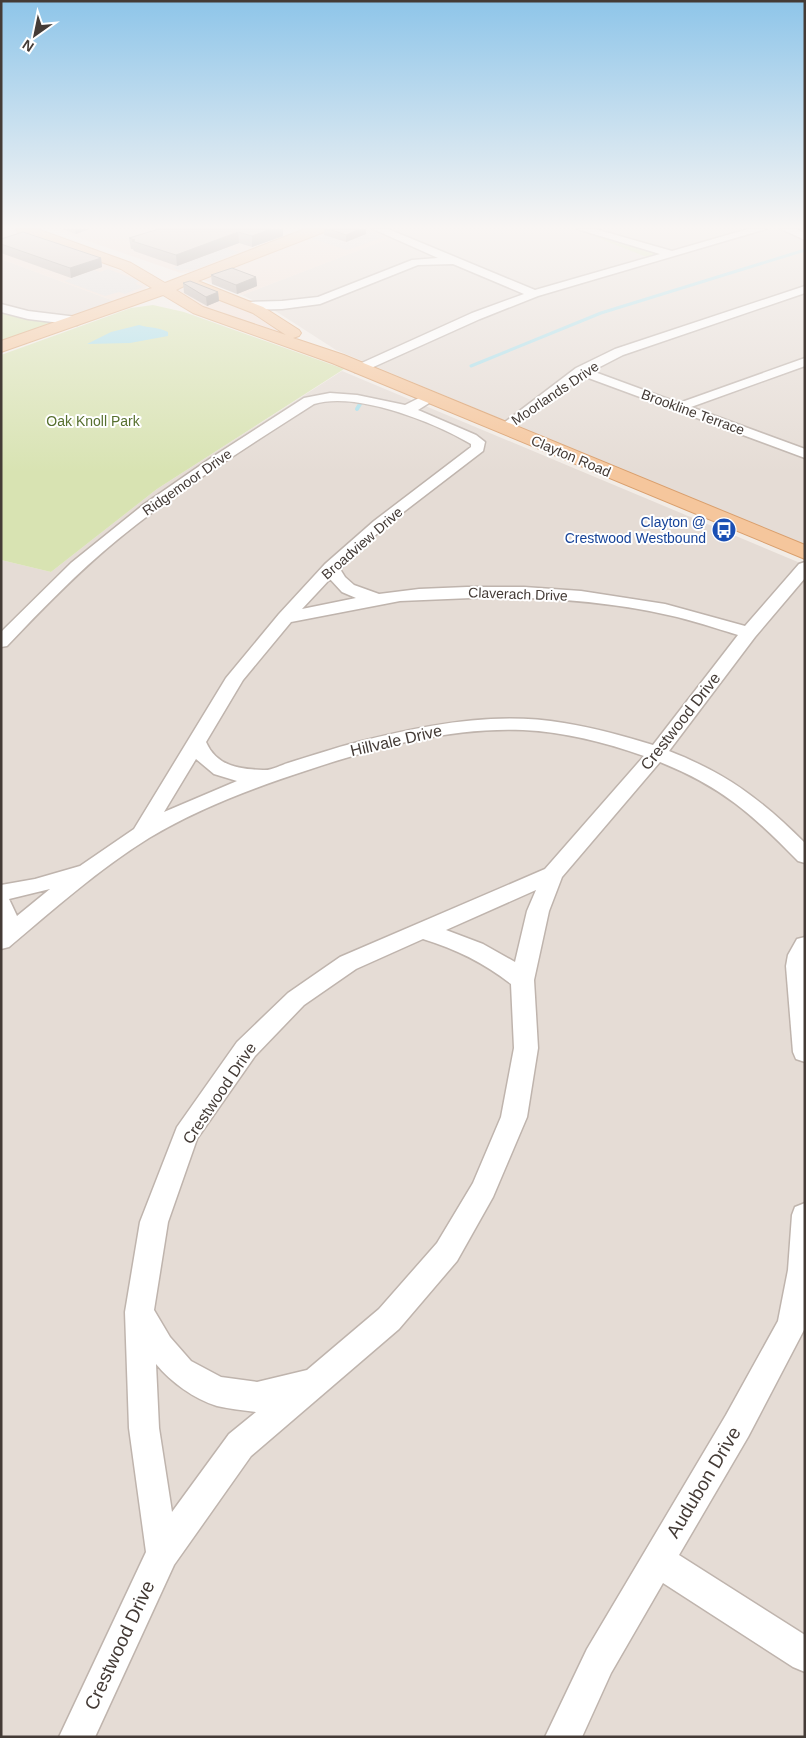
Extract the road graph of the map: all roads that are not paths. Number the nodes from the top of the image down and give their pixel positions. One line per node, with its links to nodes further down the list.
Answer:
1 (9, 310): 7 (street)
2 (108, 310): 7 (main road)
3 (198, 310): 9 (main road, Clayton Road)
4 (255, 310): 9 (main road, Clayton Road)
5 (492, 310): 11 (street)
6 (740, 310): 12 (street, Moorlands Drive)
7 (77, 321): 8 (main road)
8 (1, 348)
9 (338, 359): 11 (main road, Clayton Road)
10 (805, 362): 14 (street)
11 (360, 369): 13 (main road, Clayton Road)
12 (581, 371): 14 (street, Brookline Terrace); 16 (street, Moorlands Drive)
13 (430, 398): 15 (street); 16 (main road, Clayton Road)
14 (679, 407): 17 (street, Brookline Terrace)
15 (407, 410): 19 (street, Broadview Drive); 24 (street, Ridgemoor Drive)
16 (504, 428): 18 (main road, Clayton Road)
17 (803, 451)
18 (805, 553)
19 (332, 567): 21 (street); 22 (street, Broadview Drive)
20 (805, 567): 23 (street, Crestwood Drive)
21 (380, 599): 22 (street, Claverach Drive); 23 (street, Claverach Drive)
22 (285, 618): 25 (street, Broadview Drive)
23 (749, 633): 26 (street, Crestwood Drive)
24 (1, 642)
25 (196, 742): 27 (street); 28 (street, Broadview Drive)
26 (656, 753): 27 (street, Hillvale Drive); 29 (street, Hillvale Drive); 31 (street, Crestwood Drive)
27 (268, 776): 28 (street, Hillvale Drive)
28 (141, 834): 30 (street, Hillvale Drive)
29 (805, 856)
30 (88, 870): 32 (street); 35 (street, Hillvale Drive)
31 (553, 874): 34 (street, Crestwood Drive); 37 (street, Crestwood Drive)
32 (1, 892)
33 (1, 904): 35 (street)
34 (422, 931): 37 (street); 40 (street, Crestwood Drive)
35 (5, 938)
36 (805, 945): 38 (street)
37 (522, 980): 42 (street, Crestwood Drive)
38 (805, 1052)
39 (805, 1215): 41 (street, Audubon Drive)
40 (139, 1312): 42 (street, Crestwood Drive); 43 (street, Crestwood Drive)
41 (798, 1327): 44 (street, Audubon Drive)
42 (311, 1383): 43 (street, Crestwood Drive)
43 (162, 1553): 46 (street, Crestwood Drive)
44 (657, 1560): 45 (street); 47 (street, Audubon Drive)
45 (805, 1654)
46 (77, 1737)
47 (563, 1737)

